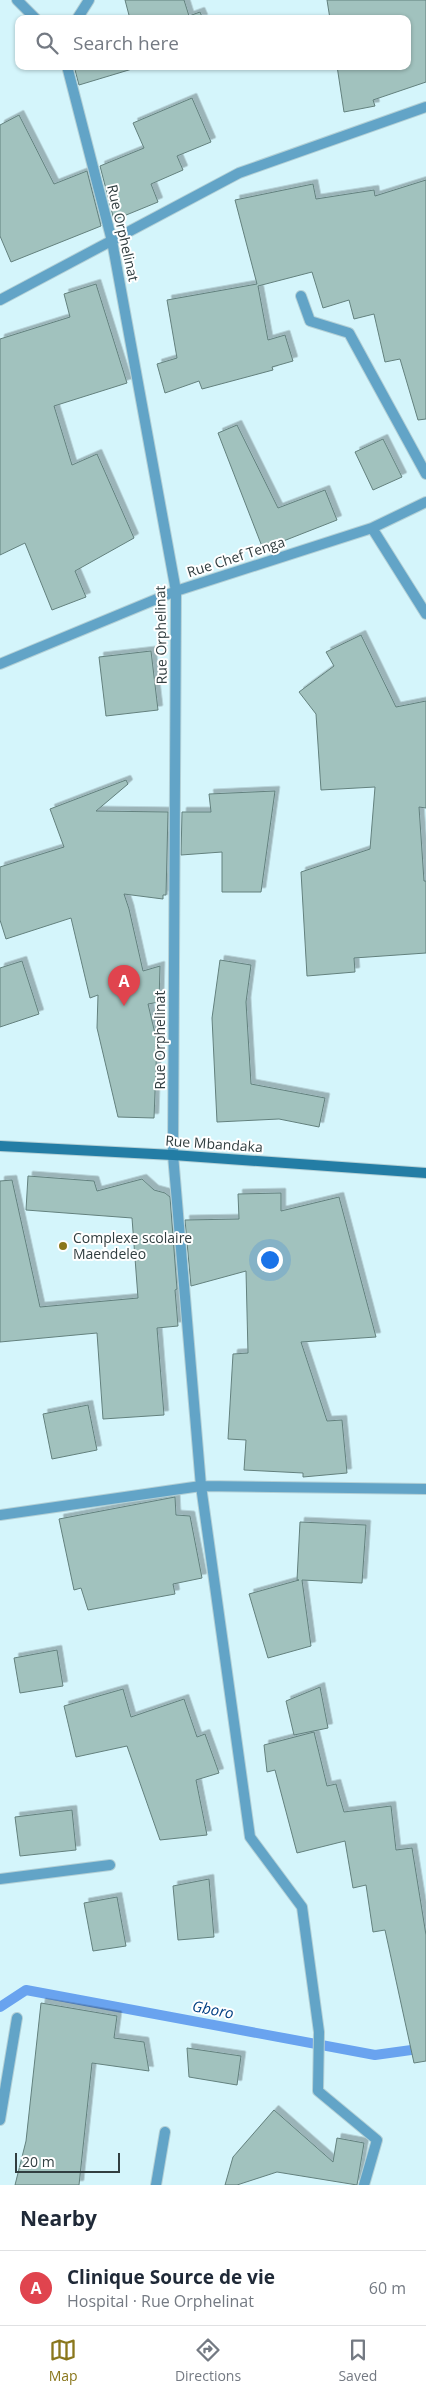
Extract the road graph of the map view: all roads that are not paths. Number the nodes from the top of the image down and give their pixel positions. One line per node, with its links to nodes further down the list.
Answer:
1 (17, 0): 3 (street)
2 (89, 0): 4 (street)
3 (32, 15)
4 (80, 15)
5 (68, 70): 7 (street, Rue Orphelinat)
6 (426, 107): 7 (street)
7 (112, 241): 9 (street); 13 (street, Rue Orphelinat)
8 (301, 296): 10 (street)
9 (0, 300)
10 (426, 474)
11 (426, 502): 12 (street, Rue Chef Tenga)
12 (372, 528): 13 (street, Rue Chef Tenga); 14 (street)
13 (176, 591): 15 (street, Rue Chef Tenga); 17 (street, Rue Orphelinat)
14 (426, 614)
15 (0, 664)
16 (0, 1146): 17 (street, Rue Mbandaka)
17 (173, 1155): 18 (street, Rue Mbandaka); 19 (street, Rue Orphelinat)
18 (426, 1173)
19 (201, 1486): 20 (street); 21 (street); 28 (street, Rue Orphelinat)
20 (426, 1490)
21 (0, 1515)
22 (110, 1865): 23 (street)
23 (0, 1879)
24 (17, 2018): 25 (street)
25 (0, 2120)
26 (166, 2132): 27 (street)
27 (156, 2185)
28 (364, 2185)

